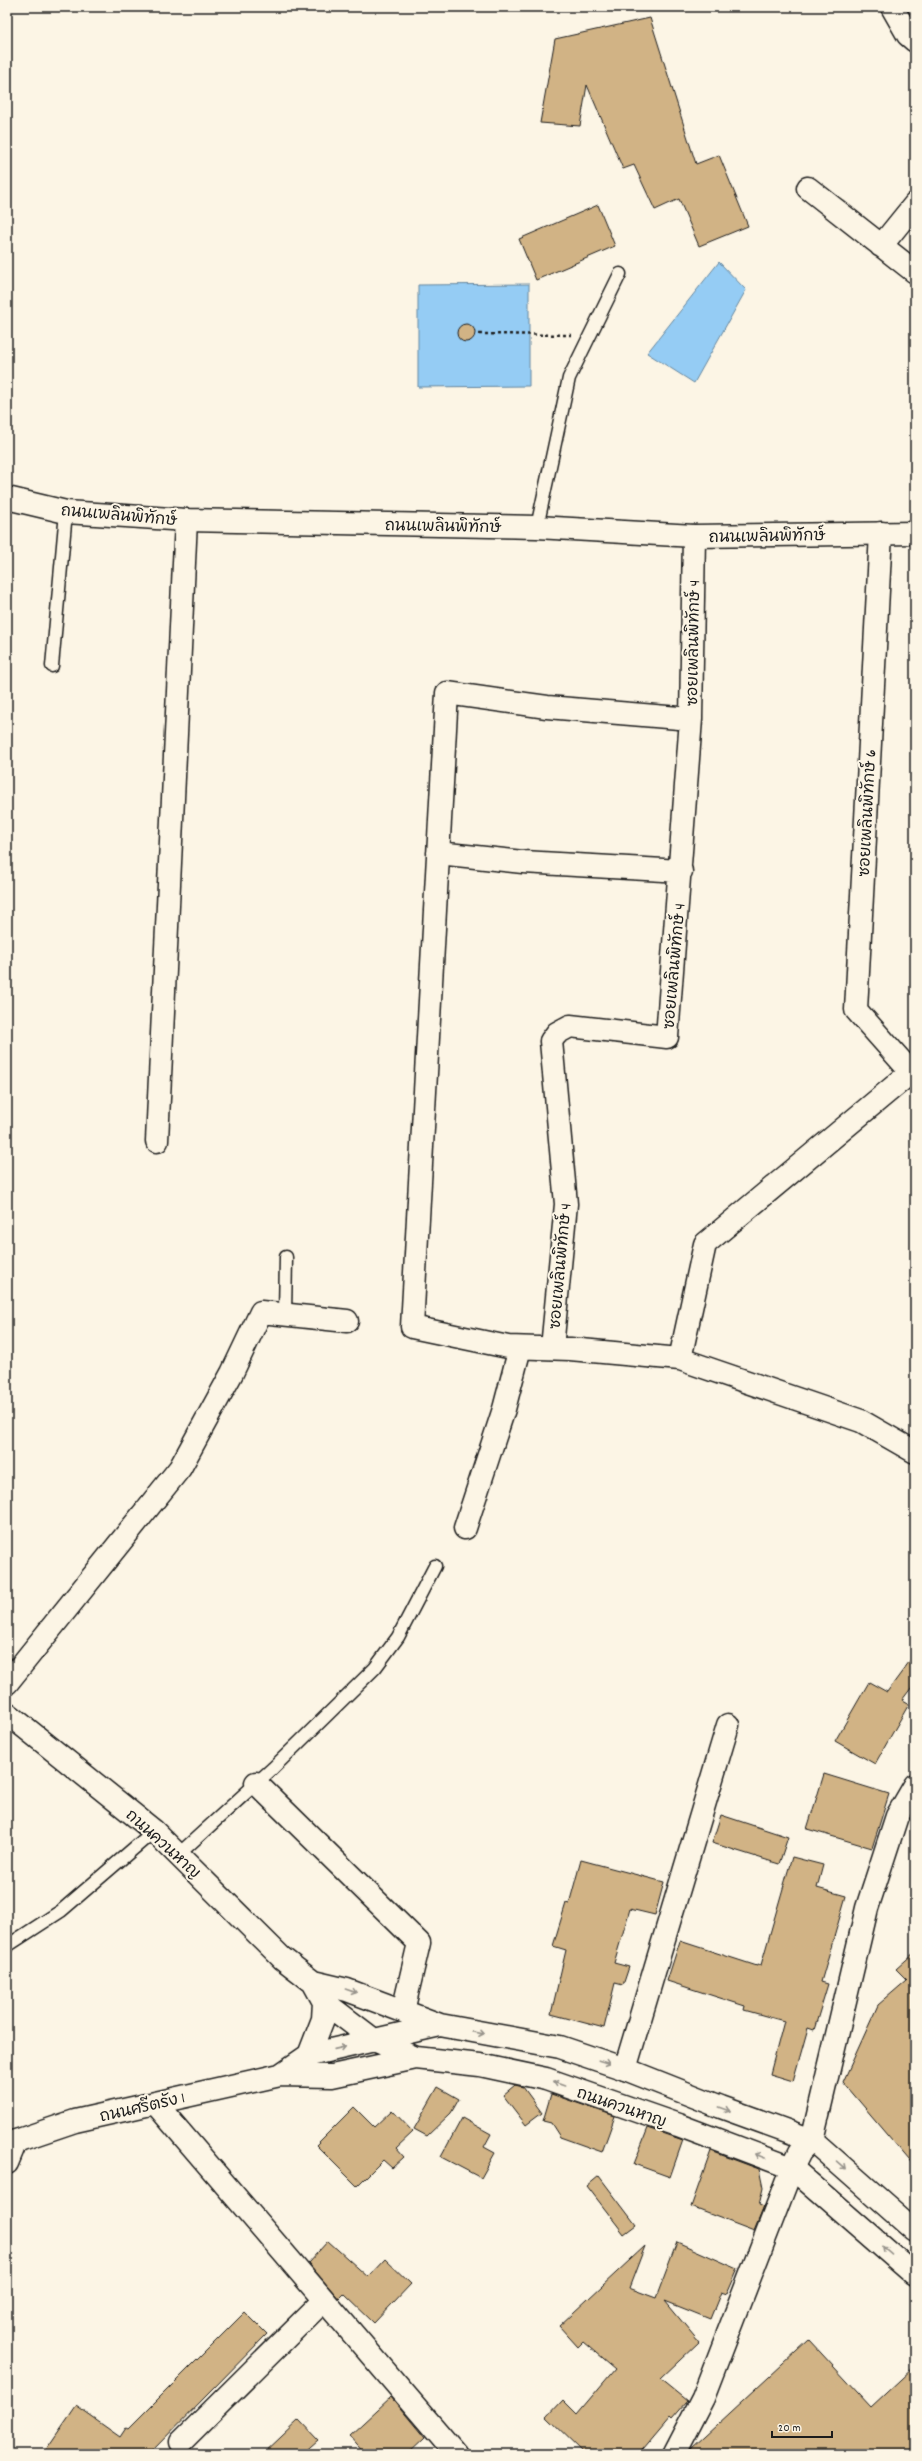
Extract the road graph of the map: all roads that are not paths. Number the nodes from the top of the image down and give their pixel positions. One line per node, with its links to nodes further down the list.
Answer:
1 (892, 7): 2 (street)
2 (915, 42)
3 (808, 188): 5 (street)
4 (915, 204): 5 (street)
5 (881, 246): 6 (street)
6 (915, 272)
7 (620, 274): 12 (lane)
8 (7, 498): 9 (street, ถนนเพลินพิทักษ์)
9 (66, 512): 10 (street, ถนนเพลินพิทักษ์); 16 (lane)
10 (186, 520): 12 (street, ถนนเพลินพิทักษ์); 21 (street)
11 (915, 525): 13 (street, ถนนเพลินพิทักษ์)
12 (537, 527): 15 (street, ถนนเพลินพิทักษ์)
13 (881, 533): 14 (street, ถนนเพลินพิทักษ์); 15 (street, ถนนเพลินพิทักษ์); 20 (street, ซอยเพลินพิทักษ์ 6)
14 (915, 534)
15 (694, 536): 17 (street, ซอยเพลินพิทักษ์ 4)
16 (52, 666)
17 (691, 719): 18 (street); 19 (street, ซอยเพลินพิทักษ์ 4)
18 (438, 853): 19 (street); 25 (street)
19 (681, 872): 26 (street, ซอยเพลินพิทักษ์ 4)
20 (913, 1070): 27 (street)
21 (157, 1141)
22 (286, 1257): 23 (lane)
23 (285, 1315): 24 (street); 31 (street)
24 (347, 1320)
25 (520, 1348): 26 (street); 29 (street)
26 (552, 1348): 27 (street)
27 (680, 1358): 28 (street)
28 (915, 1452)
29 (465, 1528)
30 (435, 1566): 34 (lane)
31 (7, 1683)
32 (7, 1713): 36 (street, ถนนควนหาญ)
33 (728, 1725): 46 (street)
34 (256, 1783): 37 (lane); 41 (street)
35 (915, 1785): 49 (street)
36 (154, 1831): 37 (street, ถนนควนหาญ); 38 (lane)
37 (179, 1854): 39 (street, ถนนควนหาญ)
38 (7, 1946)
39 (313, 1982): 40 (street, ถนนควนหาญ); 41 (street, ถนนควนหาญ, one-way to 41)
40 (324, 2002): 43 (street, ถนนควนหาญ); 44 (street)
41 (402, 2010): 42 (street, ถนนควนหาญ)
42 (440, 2025): 43 (street, ถนนศรีตรัง 1); 46 (street, ถนนควนหาญ, one-way to 46)
43 (374, 2040): 44 (street, ถนนศรีตรัง 1, one-way to 43); 45 (street, ถนนควนหาญ)
44 (309, 2055): 47 (street, ถนนศรีตรัง 1)
45 (416, 2058): 47 (street, ถนนศรีตรัง 1); 52 (street, ถนนควนหาญ, one-way to 45)
46 (625, 2069): 49 (street, ถนนควนหาญ, one-way to 49)
47 (280, 2075): 48 (street, ถนนศรีตรัง 1)
48 (156, 2104): 50 (street, ถนนศรีตรัง 1); 55 (street)
49 (812, 2140): 52 (street); 53 (street, ถนนควนหาญ, one-way to 53)
50 (12, 2143): 51 (street)
51 (7, 2163)
52 (792, 2168): 54 (street, ถนนควนหาญ, one-way to 52); 58 (street)
53 (915, 2231)
54 (915, 2275)
55 (324, 2300): 56 (street); 57 (street)
56 (181, 2442)
57 (456, 2454)
58 (674, 2454)

